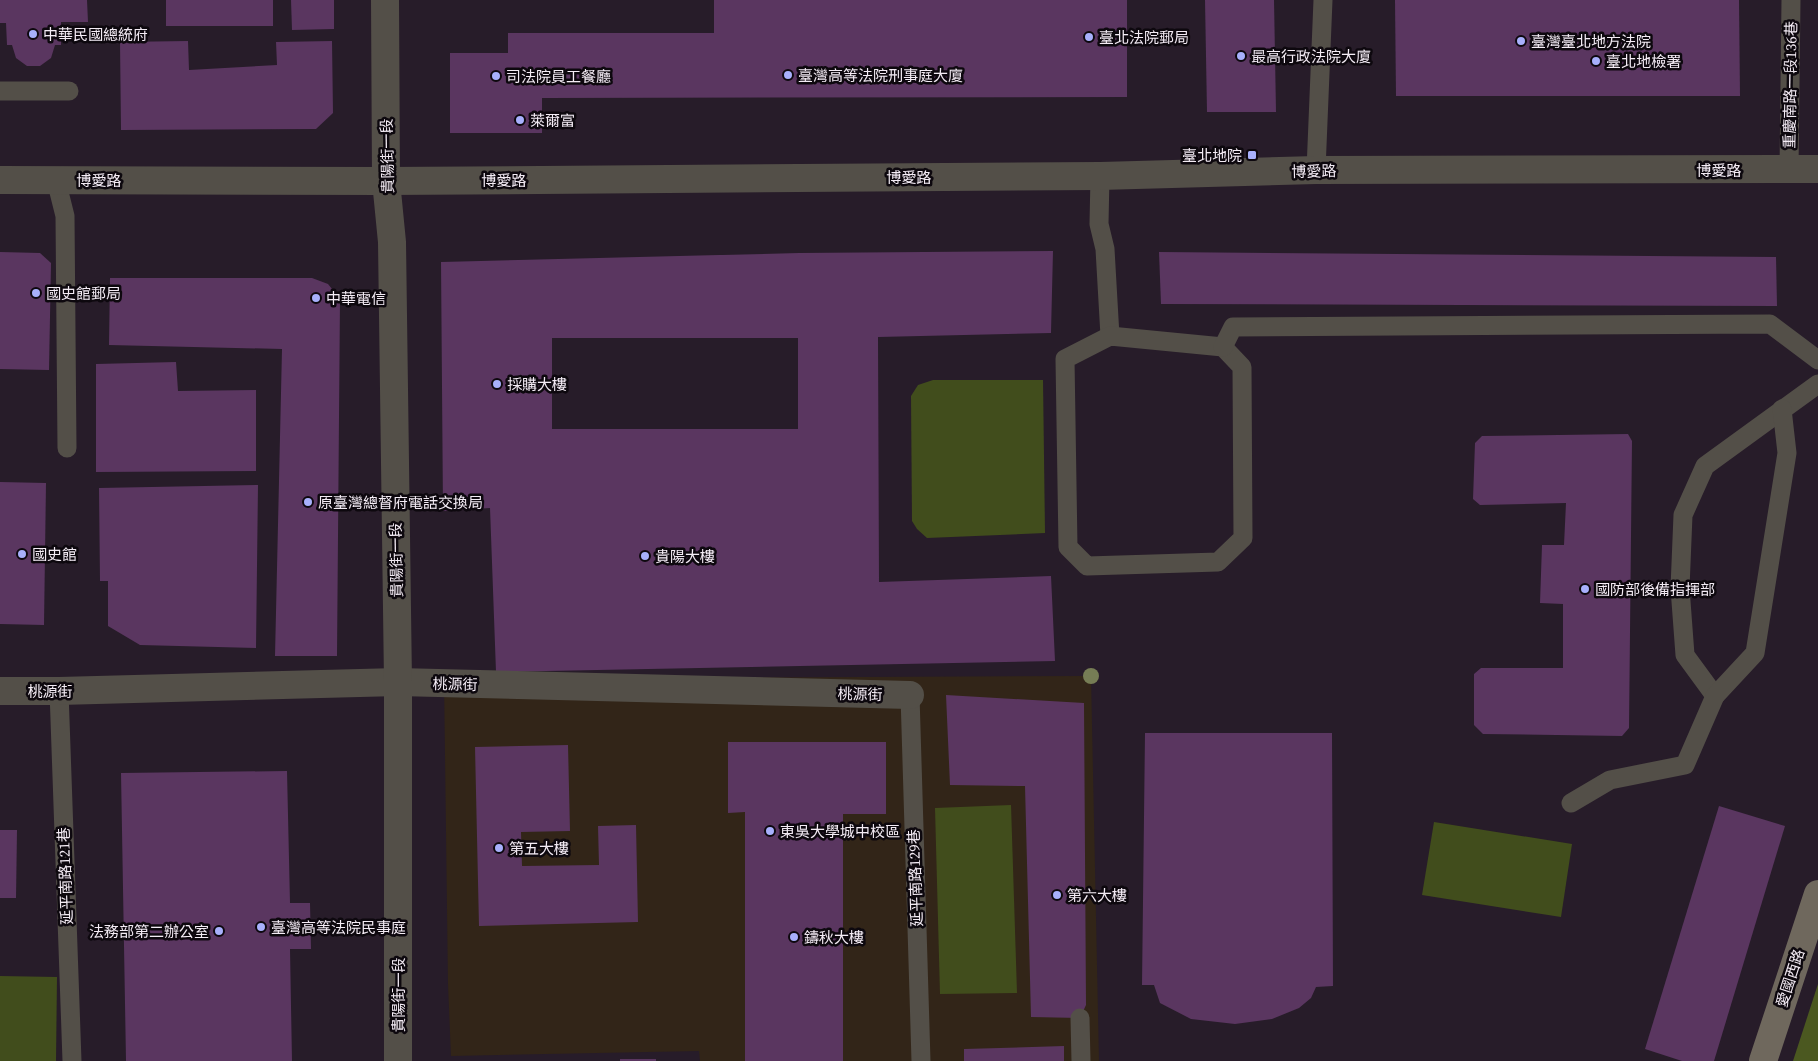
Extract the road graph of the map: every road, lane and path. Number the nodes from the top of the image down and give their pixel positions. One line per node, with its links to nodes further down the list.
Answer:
1 (385, 0): 12 (street, 貴陽街一段)
2 (1323, 0): 7 (lane)
3 (1792, 0): 8 (lane, 重慶南路一段136巷)
4 (0, 90): 5 (lane)
5 (69, 91)
6 (1818, 169): 8 (street, 博愛路)
7 (1316, 170): 8 (street, 博愛路); 9 (street, 博愛路)
8 (1790, 170)
9 (1100, 176): 12 (street, 博愛路); 13 (lane)
10 (0, 180): 11 (street, 博愛路)
11 (56, 180): 12 (street, 博愛路); 18 (lane)
12 (386, 181): 19 (street, 貴陽街一段)
13 (1110, 336): 14 (lane); 14 (lane)
14 (1223, 347): 15 (lane)
15 (1818, 360)
16 (1818, 384): 17 (lane)
17 (1782, 409): 23 (lane); 23 (lane)
18 (67, 448)
19 (398, 682): 21 (street, 桃源街); 22 (street, 桃源街); 28 (street, 貴陽街一段)
20 (0, 691): 21 (street, 桃源街)
21 (59, 691): 27 (lane, 延平南路121巷)
22 (910, 695): 29 (lane, 延平南路129巷)
23 (1715, 696): 24 (lane)
24 (1571, 803)
25 (1818, 894): 31 (main road, 愛國西路)
26 (1080, 1018): 30 (lane)
27 (72, 1061)
28 (398, 1061)
29 (921, 1061)
30 (1081, 1061)
31 (1763, 1061)

